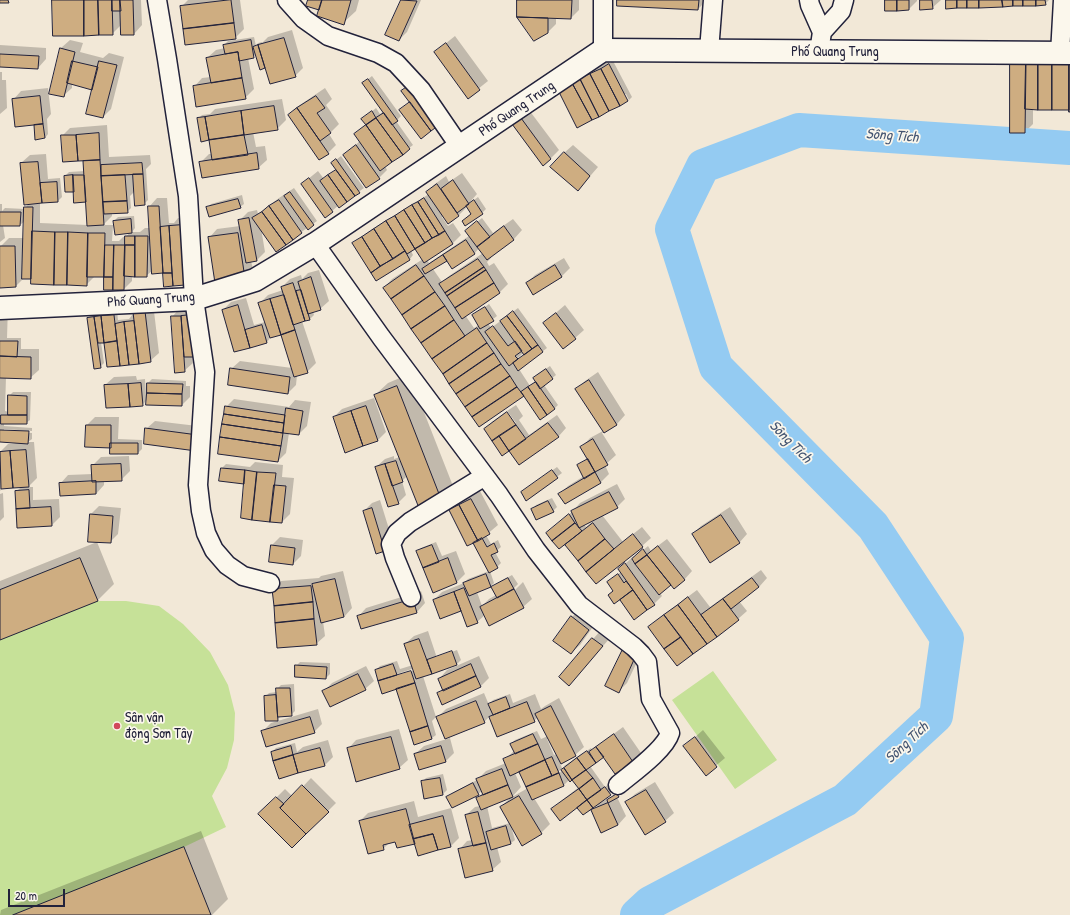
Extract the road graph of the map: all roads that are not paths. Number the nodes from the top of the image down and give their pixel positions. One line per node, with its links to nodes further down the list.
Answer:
1 (157, 0): 14 (street)
2 (287, 0): 12 (street)
3 (603, 0): 9 (street)
4 (713, 0): 10 (street)
5 (809, 0): 8 (street)
6 (844, 0): 8 (street)
7 (1063, 0): 11 (street)
8 (820, 42): 10 (street, Phố Quang Trung); 11 (street, Phố Quang Trung)
9 (603, 50): 10 (street, Phố Quang Trung); 12 (street, Phố Quang Trung)
10 (709, 51)
11 (1065, 53)
12 (460, 147): 13 (street, Phố Quang Trung)
13 (315, 244): 14 (street, Phố Quang Trung); 16 (street)
14 (194, 299): 15 (street, Phố Quang Trung); 17 (street)
15 (0, 308)
16 (485, 476): 18 (street); 19 (street)
17 (270, 583)
18 (411, 597)
19 (618, 785)

